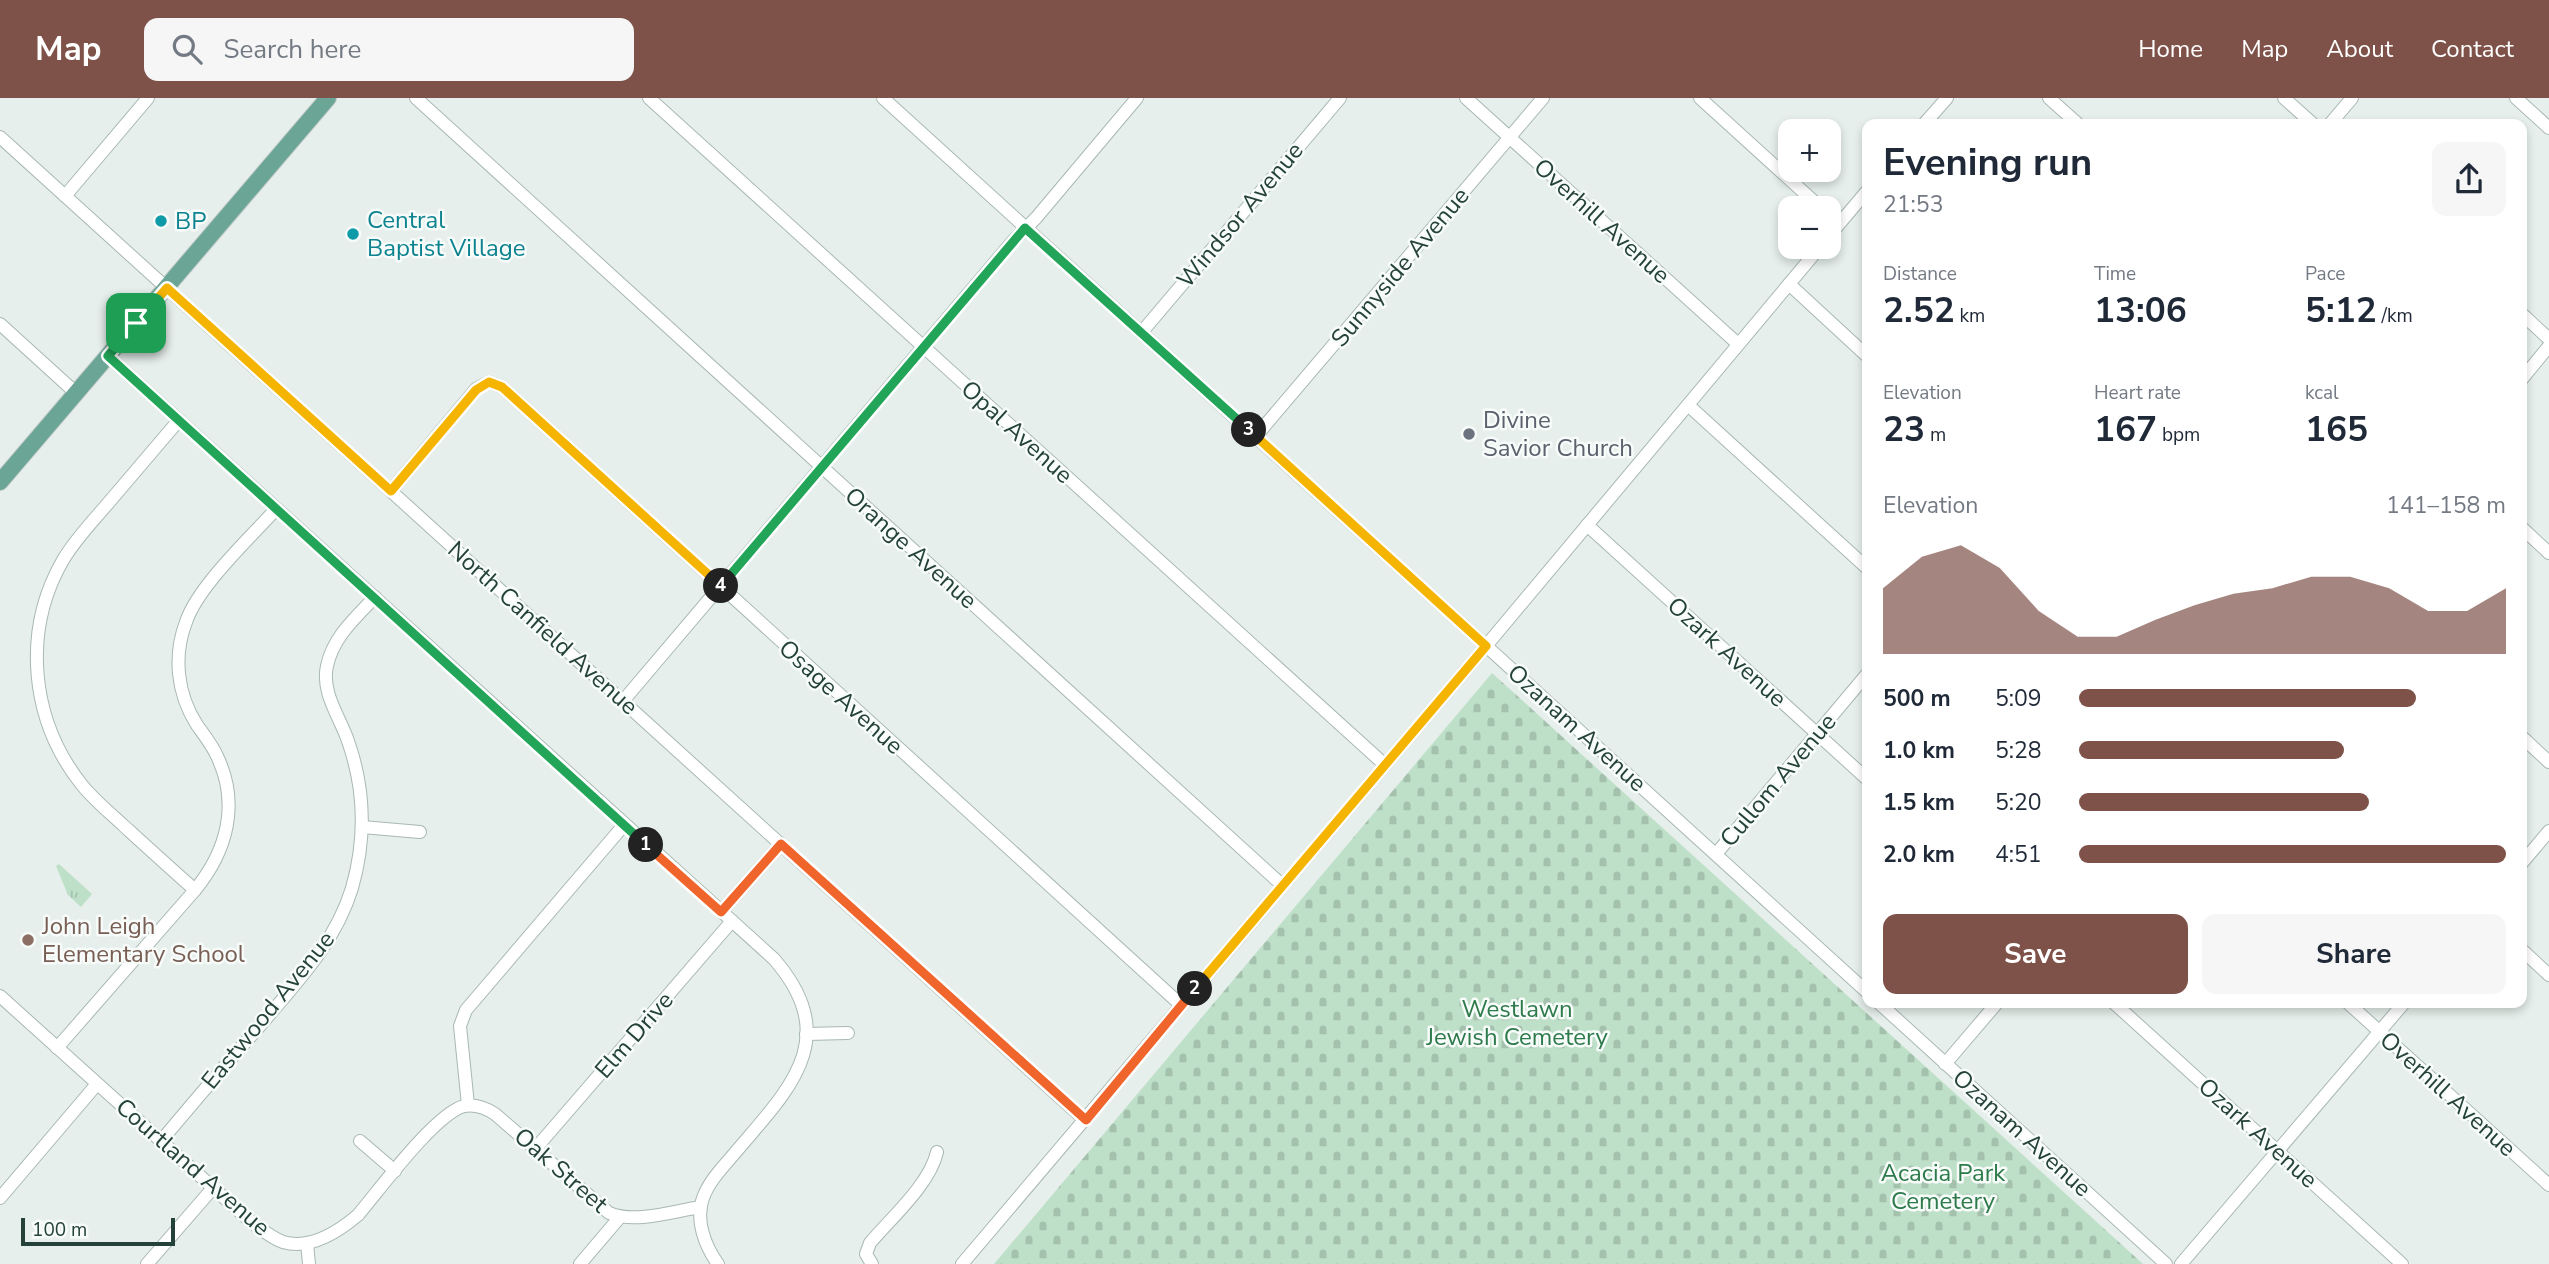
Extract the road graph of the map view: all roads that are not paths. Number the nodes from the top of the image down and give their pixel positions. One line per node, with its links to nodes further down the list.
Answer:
1 (148, 98): 25 (street)
2 (328, 98): 31 (main road)
3 (416, 98): 46 (street, Orange Avenue)
4 (649, 98): 38 (street, Opal Avenue)
5 (883, 98): 28 (street, Ozanam Avenue)
6 (1119, 98): 16 (street)
7 (1340, 98): 34 (street, Windsor Avenue)
8 (1466, 98): 23 (street, Overhill Avenue)
9 (1543, 98): 23 (street, Sunnyside Avenue)
10 (1700, 98): 26 (street)
11 (2049, 98): 18 (street)
12 (2284, 98): 19 (street)
13 (2352, 98): 20 (street)
14 (2516, 98): 21 (street)
15 (1940, 100): 17 (street)
16 (1133, 103): 28 (street)
17 (1927, 119)
18 (2072, 119)
19 (2307, 119)
20 (2334, 119)
21 (2549, 128)
22 (0, 137): 25 (street, North Canfield Avenue)
23 (1510, 138): 36 (street, Overhill Avenue); 45 (street, Sunnyside Avenue)
24 (1862, 195): 27 (street)
25 (65, 196): 31 (street, North Canfield Avenue)
26 (1808, 196)
27 (1841, 213)
28 (1025, 228): 34 (street, Ozanam Avenue); 38 (street)
29 (1810, 259): 30 (street)
30 (1789, 284): 36 (street); 39 (street)
31 (167, 288): 40 (main road); 48 (street, North Canfield Avenue)
32 (2527, 319): 35 (street)
33 (0, 324): 42 (street)
34 (1140, 333): 45 (street, Ozanam Avenue)
35 (2549, 339)
36 (1738, 344): 43 (street)
37 (2549, 346): 41 (street)
38 (923, 347): 46 (street); 62 (street, Opal Avenue)
39 (1862, 351)
40 (108, 356): 42 (main road); 44 (street)
41 (2527, 373)
42 (76, 393): 47 (main road)
43 (1688, 405): 50 (street); 53 (street)
44 (179, 420): 49 (street); 72 (street)
45 (1256, 436): 56 (street, Ozanam Avenue)
46 (822, 467): 54 (street); 71 (street, Orange Avenue)
47 (0, 482)
48 (391, 491): 54 (street, Osage Avenue); 58 (street, North Canfield Avenue)
49 (276, 509): 55 (street); 72 (street)
50 (1587, 525): 56 (street); 59 (street, Ozark Avenue)
51 (2527, 533): 52 (street)
52 (2549, 553)
53 (1862, 563)
54 (720, 587): 58 (street); 79 (street, Osage Avenue)
55 (375, 597): 64 (street); 65 (street, Eastwood Avenue)
56 (1486, 646): 62 (street); 69 (street, Ozanam Avenue)
57 (1862, 680): 59 (street, Cullom Avenue)
58 (623, 701): 68 (street, North Canfield Avenue)
59 (1817, 734): 63 (street, Ozark Avenue); 69 (street, Cullom Avenue)
60 (2527, 742): 61 (street)
61 (2549, 762)
62 (1385, 765): 71 (street)
63 (1862, 774)
64 (624, 825): 73 (street); 91 (street)
65 (362, 827): 67 (street); 93 (street, Eastwood Avenue)
66 (2549, 831): 70 (street)
67 (420, 832)
68 (781, 844): 73 (street); 92 (street, North Canfield Avenue)
69 (1716, 854): 77 (street, Ozanam Avenue)
70 (2527, 857)
71 (1282, 885): 79 (street)
72 (195, 890): 88 (street)
73 (721, 912): 74 (street)
74 (732, 921): 87 (street); 95 (street, Elm Drive)
75 (2527, 955): 76 (street)
76 (2549, 975)
77 (1862, 987)
78 (0, 996): 88 (street, Courtland Avenue)
79 (1181, 1006): 92 (street)
80 (1884, 1008): 89 (street, Ozanam Avenue)
81 (1993, 1008): 89 (street)
82 (2120, 1008): 96 (street, Ozark Avenue)
83 (2354, 1008): 85 (street, Overhill Avenue)
84 (2399, 1008): 85 (street)
85 (2379, 1031): 96 (street); 99 (street, Overhill Avenue)
86 (848, 1033): 87 (street)
87 (806, 1034): 102 (street)
88 (57, 1048): 90 (street, Courtland Avenue)
89 (1945, 1063): 111 (street, Ozanam Avenue)
90 (97, 1084): 93 (street, Courtland Avenue); 101 (street)
91 (468, 1105): 95 (street, Oak Street); 98 (street)
92 (1086, 1120): 110 (street)
93 (160, 1141): 100 (street, Courtland Avenue)
94 (360, 1141): 98 (street)
95 (536, 1149): 103 (street, Oak Street)
96 (2277, 1151): 112 (street); 113 (street, Ozark Avenue)
97 (937, 1152): 109 (street)
98 (395, 1171): 104 (street)
99 (2549, 1185)
100 (213, 1188): 104 (street, Courtland Avenue); 105 (street)
101 (0, 1198)
102 (701, 1207): 103 (street, Oak Street); 108 (street)
103 (620, 1217): 107 (street)
104 (307, 1243): 106 (street)
105 (147, 1264)
106 (309, 1264)
107 (580, 1264)
108 (718, 1264)
109 (872, 1264)
110 (962, 1264)
111 (2166, 1264)
112 (2182, 1264)
113 (2402, 1264)

